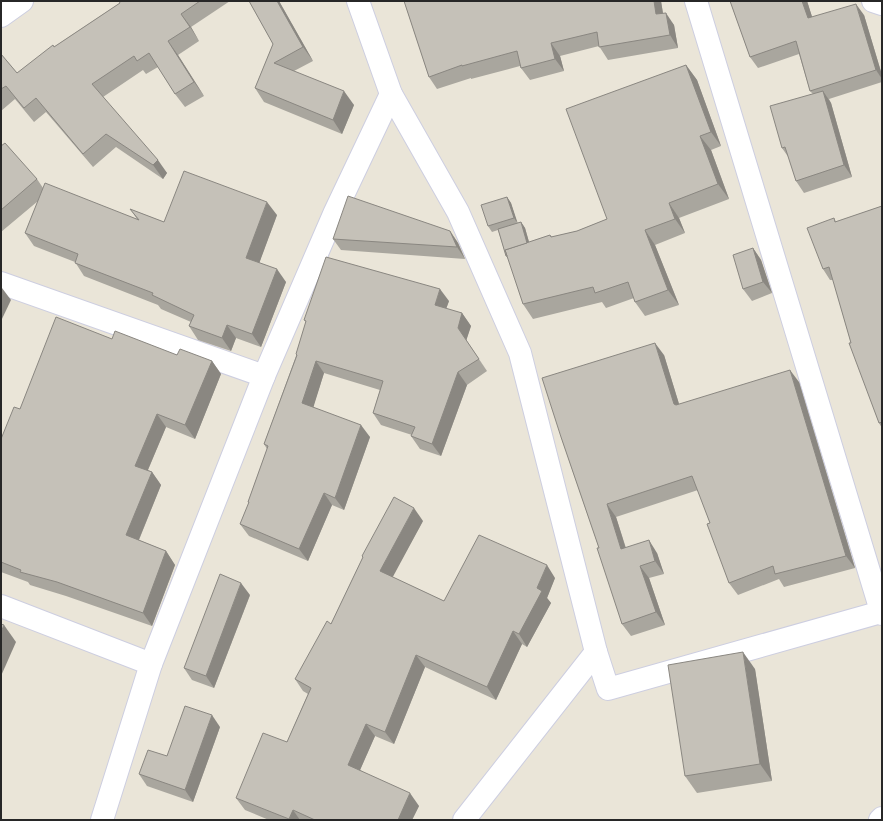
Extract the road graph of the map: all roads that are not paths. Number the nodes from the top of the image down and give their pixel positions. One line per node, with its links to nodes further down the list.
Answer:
1 (22, 1): 6 (street)
2 (358, 1): 7 (street)
3 (696, 1): 11 (street)
4 (873, 1): 5 (street)
5 (882, 4)
6 (1, 16)
7 (391, 94): 9 (street); 12 (street)
8 (1, 284): 9 (street)
9 (264, 376): 13 (street)
10 (1, 606): 13 (street)
11 (882, 613): 12 (street)
12 (596, 652): 15 (street)
13 (150, 664): 14 (street)
14 (102, 820)
15 (464, 820)

